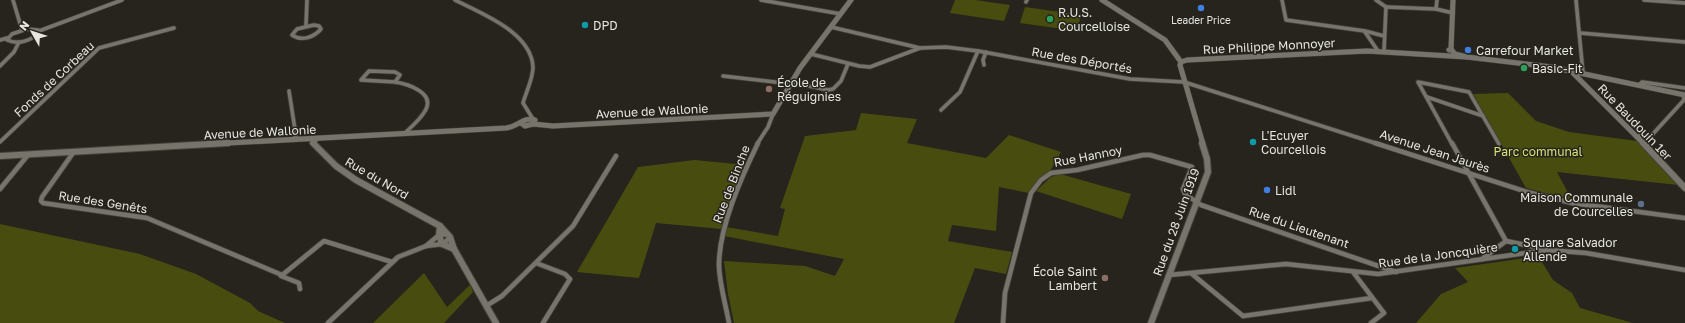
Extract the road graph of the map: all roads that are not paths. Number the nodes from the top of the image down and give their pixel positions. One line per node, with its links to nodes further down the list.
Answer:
1 (13, 0): 22 (street)
2 (122, 0): 23 (street)
3 (307, 0): 19 (street)
4 (454, 0): 53 (street)
5 (762, 0): 18 (street)
6 (851, 0): 18 (street, Rue de Binche)
7 (1102, 0): 37 (street)
8 (1282, 0): 24 (street)
9 (1376, 0): 15 (street)
10 (1437, 0): 16 (street)
11 (1453, 0): 17 (street)
12 (1576, 0): 25 (street)
13 (1644, 0): 14 (street)
14 (1685, 4)
15 (1386, 7): 16 (street); 26 (street)
16 (1436, 10): 17 (street)
17 (1453, 13): 36 (street)
18 (841, 14): 20 (street, Rue de Binche)
19 (306, 25): 19 (street)
20 (831, 27): 31 (street); 35 (street, Rue de Binche)
21 (174, 28): 62 (street, Fonds de Corbeau)
22 (22, 30): 23 (street); 27 (street)
23 (39, 31): 29 (street)
24 (1365, 31): 26 (street); 33 (street)
25 (1580, 32): 30 (street); 42 (street)
26 (1384, 36): 33 (street)
27 (7, 38): 28 (street); 29 (street)
28 (0, 40)
29 (19, 42): 40 (street)
30 (1685, 42)
31 (920, 48): 32 (street, Rue des Déportés); 38 (street, Rue des Déportés)
32 (978, 51): 34 (street, Rue des Déportés); 52 (street)
33 (1381, 51): 36 (street, Rue Philippe Monnoyer); 37 (street, Rue Philippe Monnoyer)
34 (986, 52): 39 (street); 45 (street, Rue des Déportés)
35 (810, 54): 38 (street, Rue des Déportés); 46 (street, Rue de Binche)
36 (1452, 54): 41 (street, Rue Philippe Monnoyer)
37 (1182, 62): 45 (street)
38 (848, 64): 46 (street)
39 (984, 65)
40 (0, 66)
41 (1570, 70): 42 (street, Rue Philippe Monnoyer); 59 (street, Rue Baudouin 1er)
42 (1582, 73): 47 (street, Rue Philippe Monnoyer)
43 (723, 76): 46 (street)
44 (395, 82): 44 (street); 58 (street)
45 (1184, 82): 68 (street, Avenue Jean Jaurès); 71 (street, Rue du 28 Juin 1919)
46 (790, 84): 54 (street, Rue de Binche)
47 (1639, 85): 48 (street); 50 (street, Rue Philippe Monnoyer)
48 (1685, 88)
49 (289, 91): 61 (street)
50 (1684, 94): 59 (street)
51 (1427, 97): 55 (street); 55 (street); 68 (street)
52 (941, 110)
53 (528, 112): 56 (street); 57 (street)
54 (773, 114): 57 (street, Avenue de Wallonie); 96 (street, Rue de Binche)
55 (1484, 116): 63 (street)
56 (523, 121): 57 (street, Avenue de Wallonie); 58 (street, Avenue de Wallonie)
57 (533, 121)
58 (404, 134): 60 (street, Avenue de Wallonie)
59 (1636, 136): 69 (street, Rue Baudouin 1er)
60 (316, 139): 61 (street, Avenue de Wallonie); 73 (street, Rue du Nord)
61 (293, 140): 64 (street, Avenue de Wallonie)
62 (0, 142)
63 (1499, 144)
64 (73, 153): 65 (street, Avenue de Wallonie); 88 (street, Rue des Genêts)
65 (28, 155): 66 (street, Avenue de Wallonie); 70 (street)
66 (0, 156)
67 (616, 156): 83 (street)
68 (1467, 172): 72 (street, Avenue Jean Jaurès); 76 (street)
69 (1685, 188)
70 (0, 189)
71 (1196, 202): 86 (street, Rue du Lieutenant); 89 (street, Rue du 28 Juin 1919); 97 (street, Rue Hannoy)
72 (1685, 218)
73 (440, 225): 74 (street); 75 (street, Rue du Nord)
74 (439, 235): 75 (street); 77 (street); 78 (street)
75 (449, 236): 77 (street); 79 (street, Rue du Nord)
76 (1506, 241): 80 (street); 81 (street)
77 (442, 244): 78 (street); 79 (street)
78 (426, 246): 82 (street)
79 (454, 249): 92 (street, Rue du Nord)
80 (1547, 250): 81 (street, Rue de la Joncquière); 84 (street, Rue de la Joncquière)
81 (1482, 260): 86 (street, Rue de la Joncquière)
82 (392, 262): 88 (street); 93 (street)
83 (536, 263): 92 (street); 95 (street)
84 (1685, 270)
85 (1353, 272): 86 (street, Rue de la Joncquière); 87 (street, Rue de la Joncquière); 91 (street)
86 (1396, 272)
87 (1192, 274): 89 (street, Rue de la Joncquière); 91 (street)
88 (282, 275): 90 (street, Rue des Genêts)
89 (1169, 275): 98 (street, Rue du 28 Juin 1919)
90 (300, 289)
91 (1372, 298): 99 (street)
92 (486, 306): 94 (street, Rue du Nord)
93 (328, 323)
94 (496, 323)
95 (543, 323)
96 (729, 323)
97 (1003, 323)
98 (1151, 323)
99 (1371, 323)

